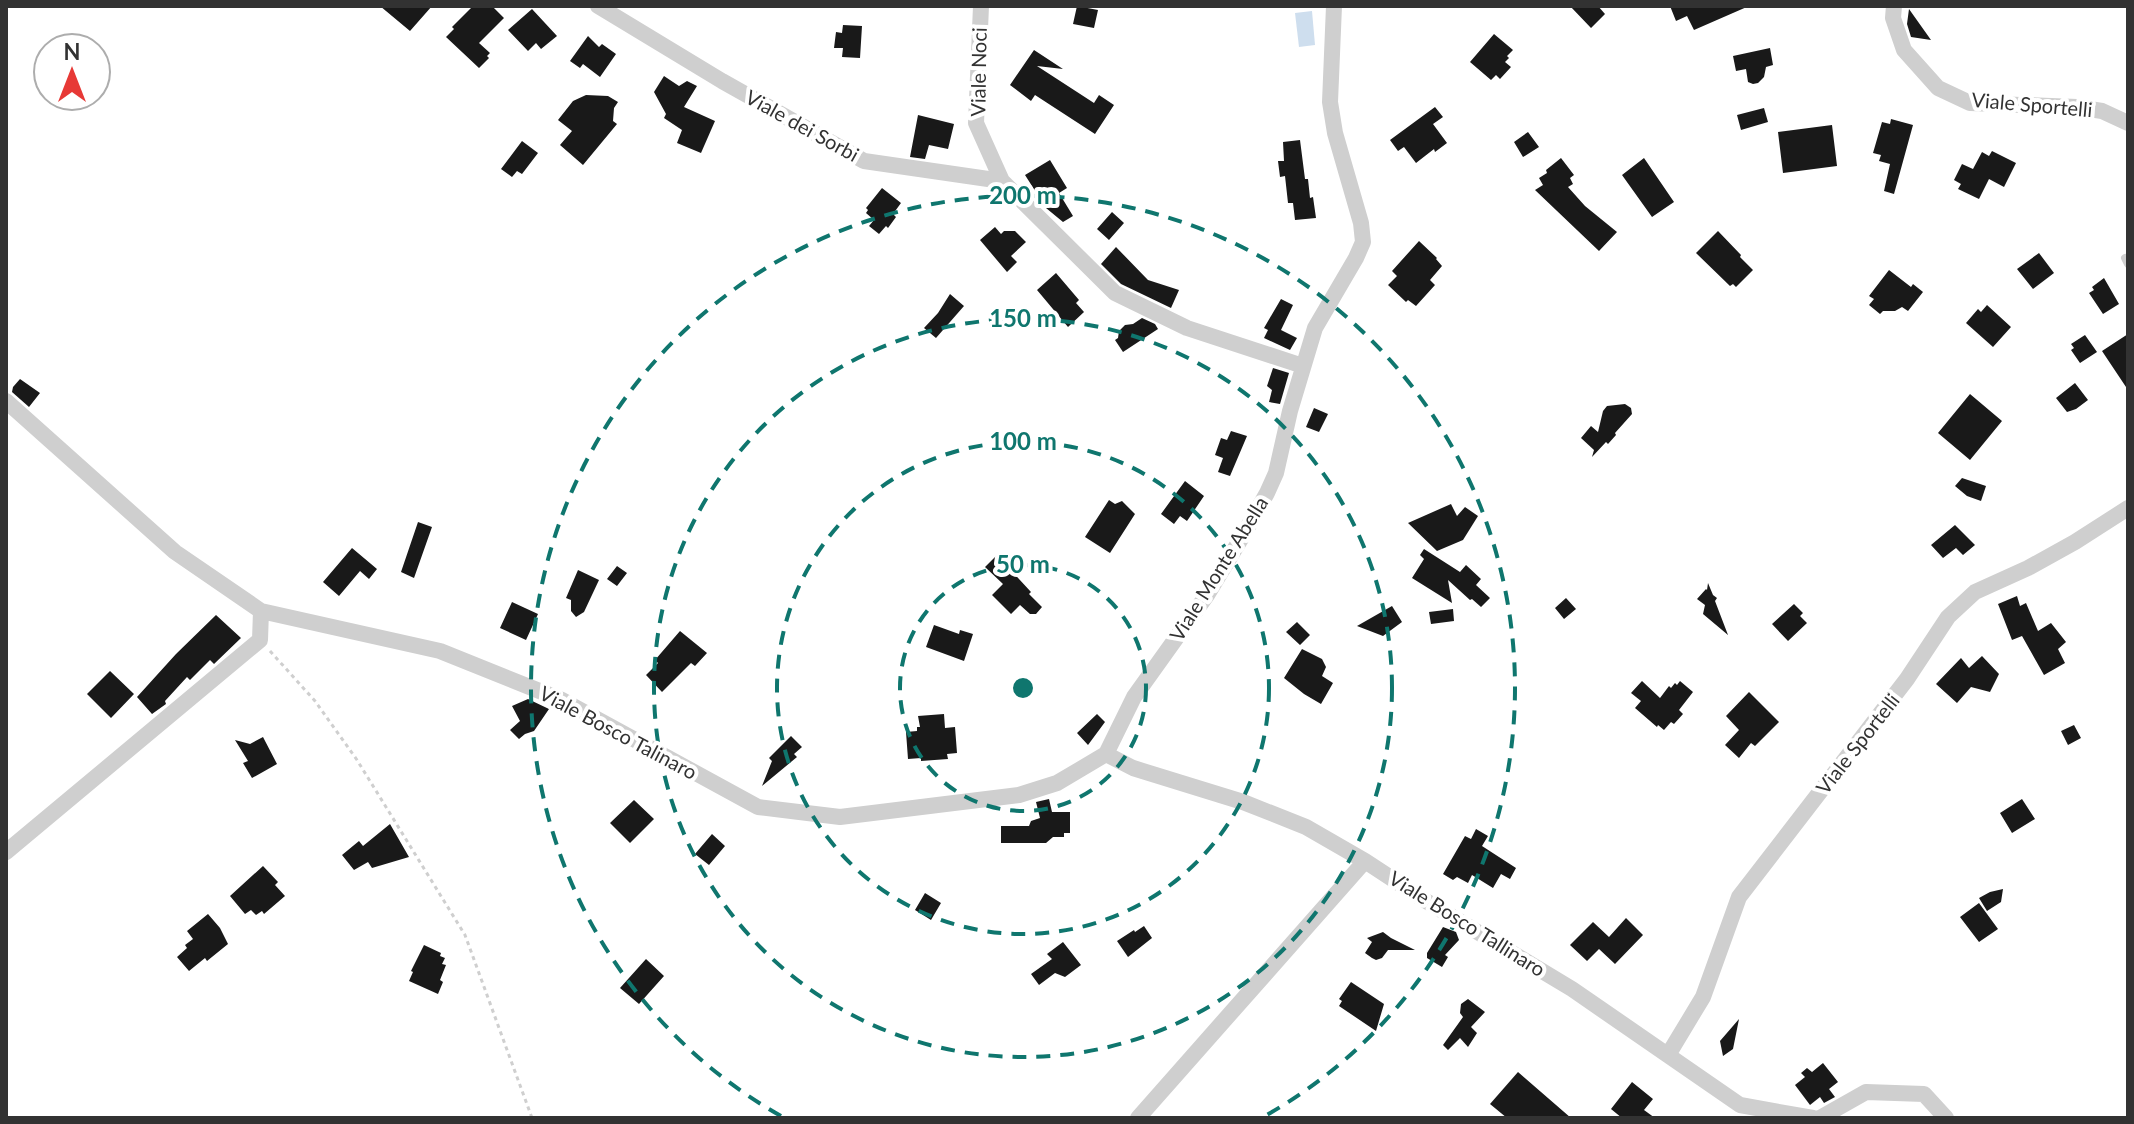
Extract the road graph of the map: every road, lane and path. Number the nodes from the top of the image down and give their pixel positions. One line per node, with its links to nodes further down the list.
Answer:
1 (598, 6): 6 (street, Viale dei Sorbi)
2 (981, 6): 6 (street, Viale Noci)
3 (1334, 6): 7 (street, Viale Monte Abella)
4 (1894, 6): 5 (street, Viale Sportelli)
5 (2128, 123)
6 (1002, 181): 7 (street)
7 (1303, 366): 12 (street, Viale Monte Abella)
8 (6, 401): 10 (street, Viale Bosco Talinaro)
9 (2128, 508): 15 (street, Viale Sportelli)
10 (261, 611): 11 (street); 12 (street, Viale Bosco Talinaro)
11 (260, 640): 13 (street); 16 (path)
12 (1106, 754): 14 (street, Viale Bosco Tallinaro)
13 (6, 852)
14 (1365, 861): 15 (street, Viale Bosco Tallinaro); 17 (street)
15 (1668, 1055): 18 (street, Viale Bosco Tallinaro)
16 (532, 1118)
17 (1138, 1118)
18 (1813, 1118)
19 (1820, 1118): 20 (street)
20 (1946, 1118)

